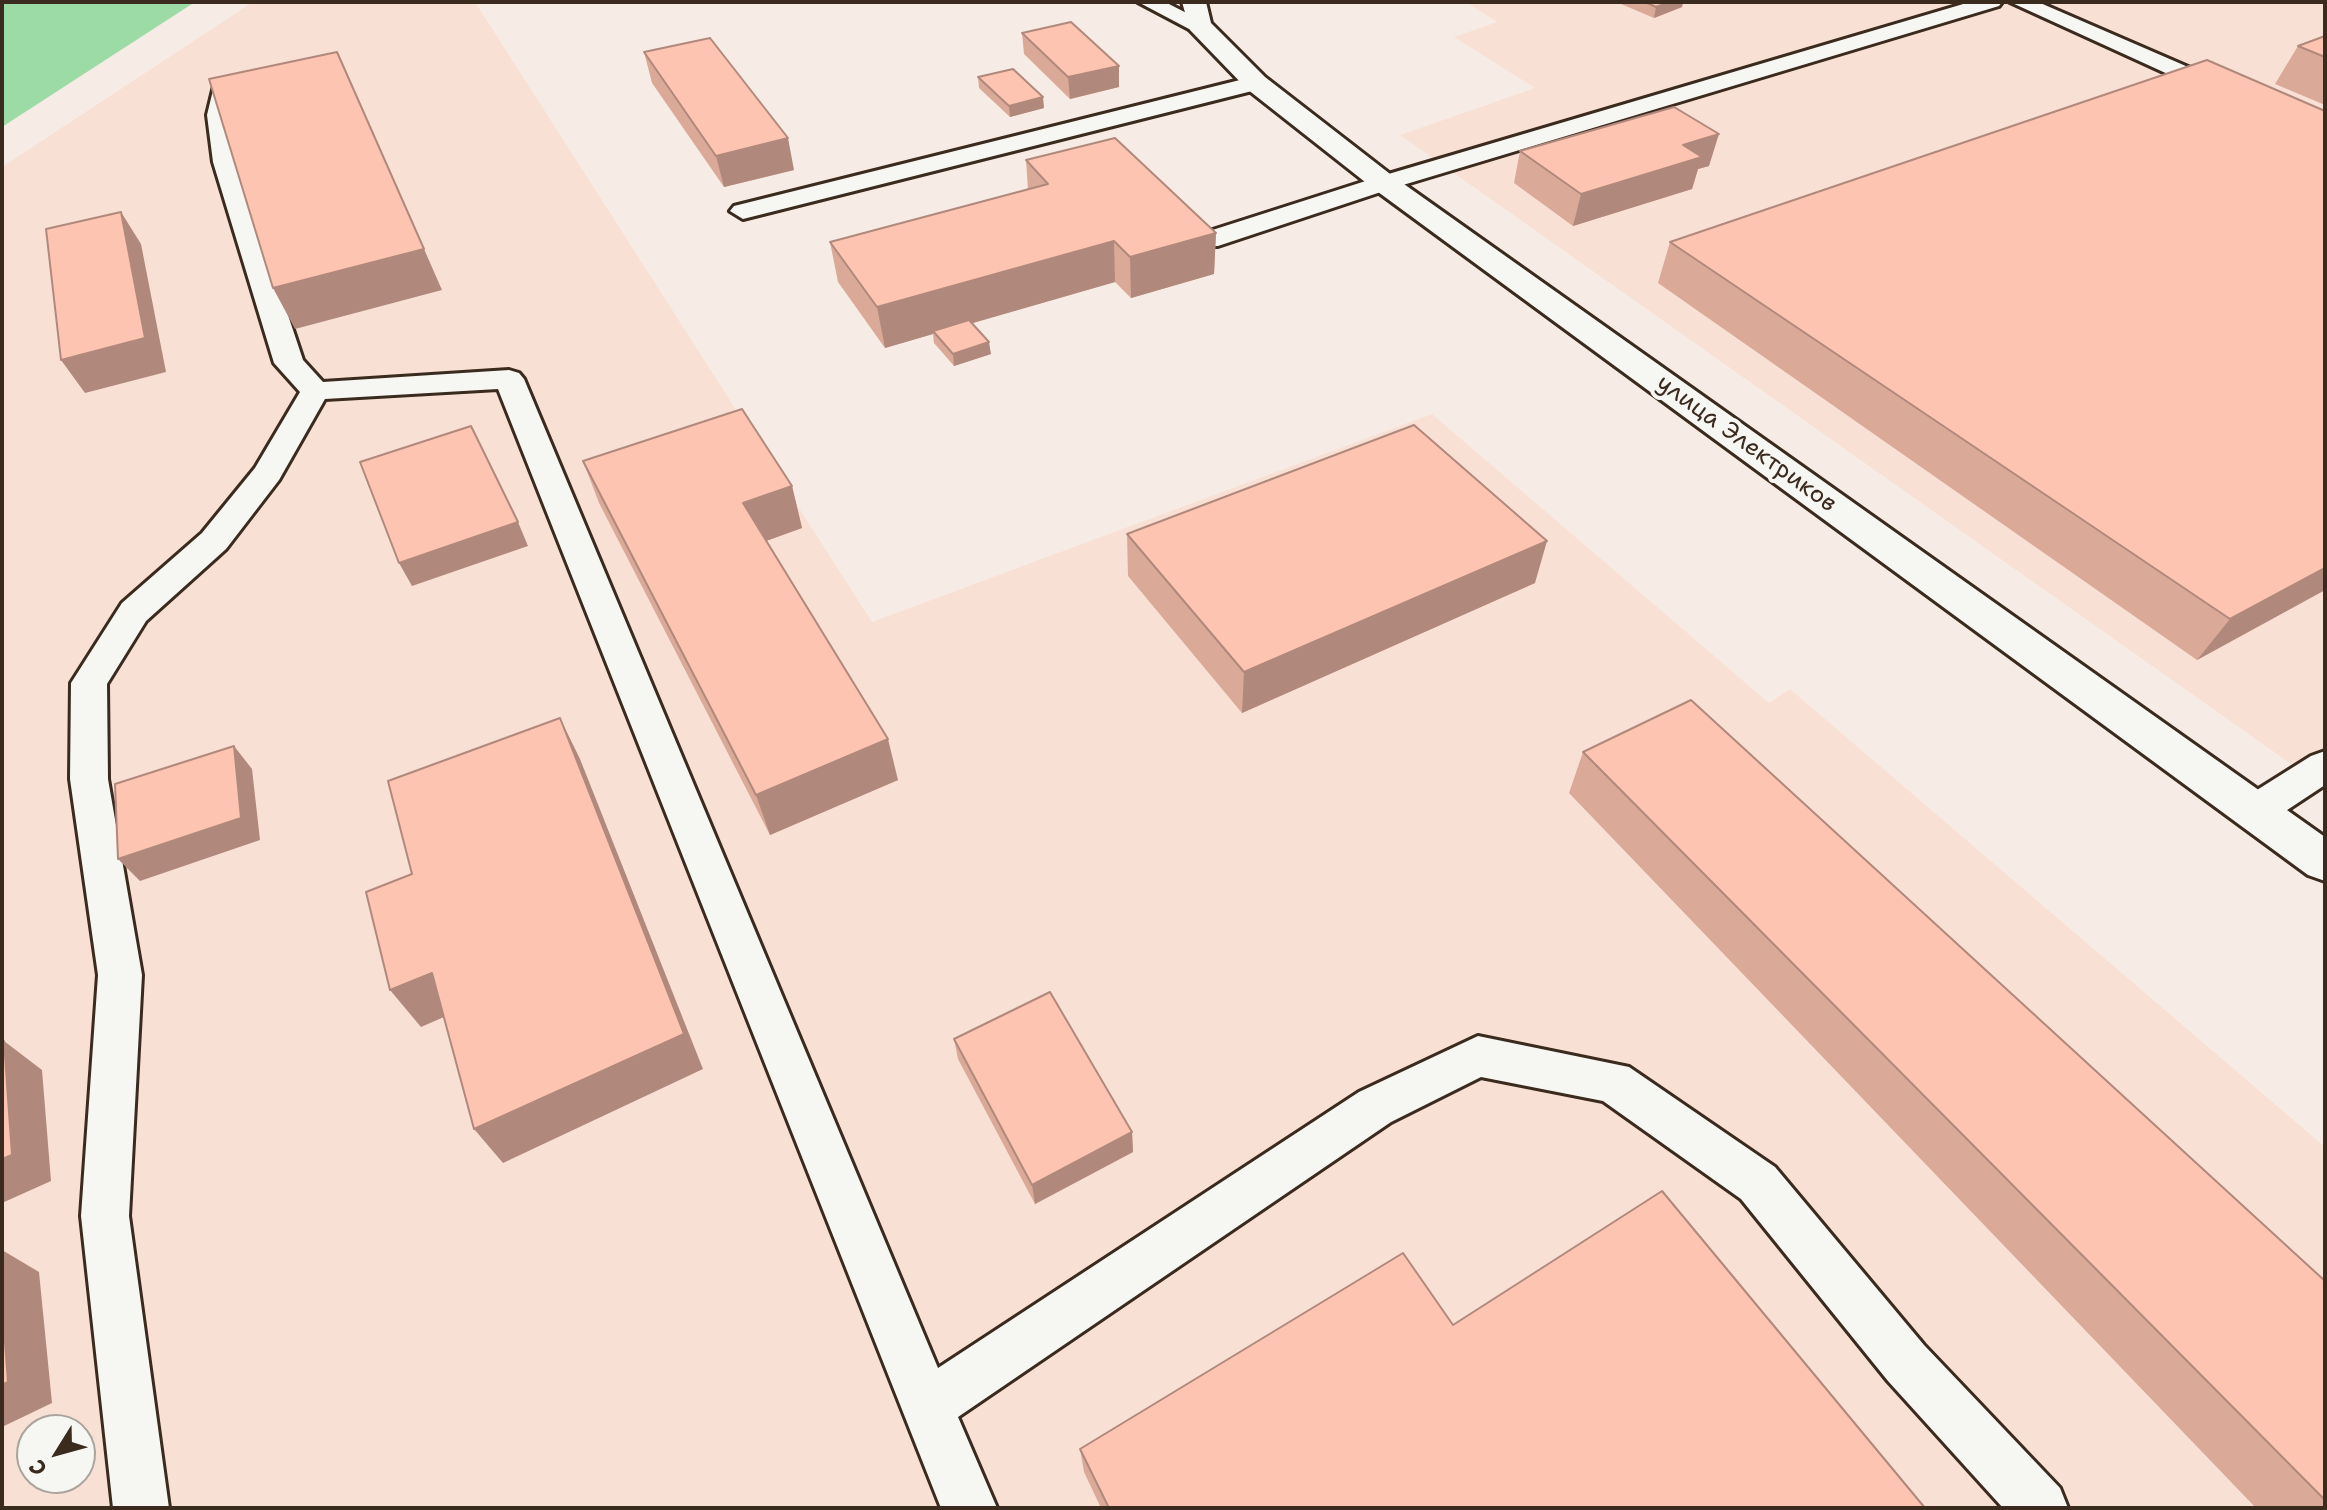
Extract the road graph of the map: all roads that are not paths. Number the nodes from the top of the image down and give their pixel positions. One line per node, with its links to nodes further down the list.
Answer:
1 (1148, 2): 4 (lane)
2 (1992, 2): 8 (lane)
3 (2020, 2): 7 (lane)
4 (1196, 14): 5 (street, улица Электриков)
5 (1256, 83): 8 (street, улица Электриков); 9 (lane)
6 (225, 86): 11 (lane)
7 (2238, 98)
8 (1384, 183): 10 (lane); 13 (street, улица Электриков)
9 (743, 211)
10 (1209, 240)
11 (315, 391): 15 (lane); 16 (lane)
12 (2325, 766): 13 (lane)
13 (2255, 811): 14 (street, улица Электриков)
14 (2325, 862)
15 (926, 1407): 17 (lane); 18 (lane)
16 (141, 1508)
17 (969, 1508)
18 (2040, 1508)

